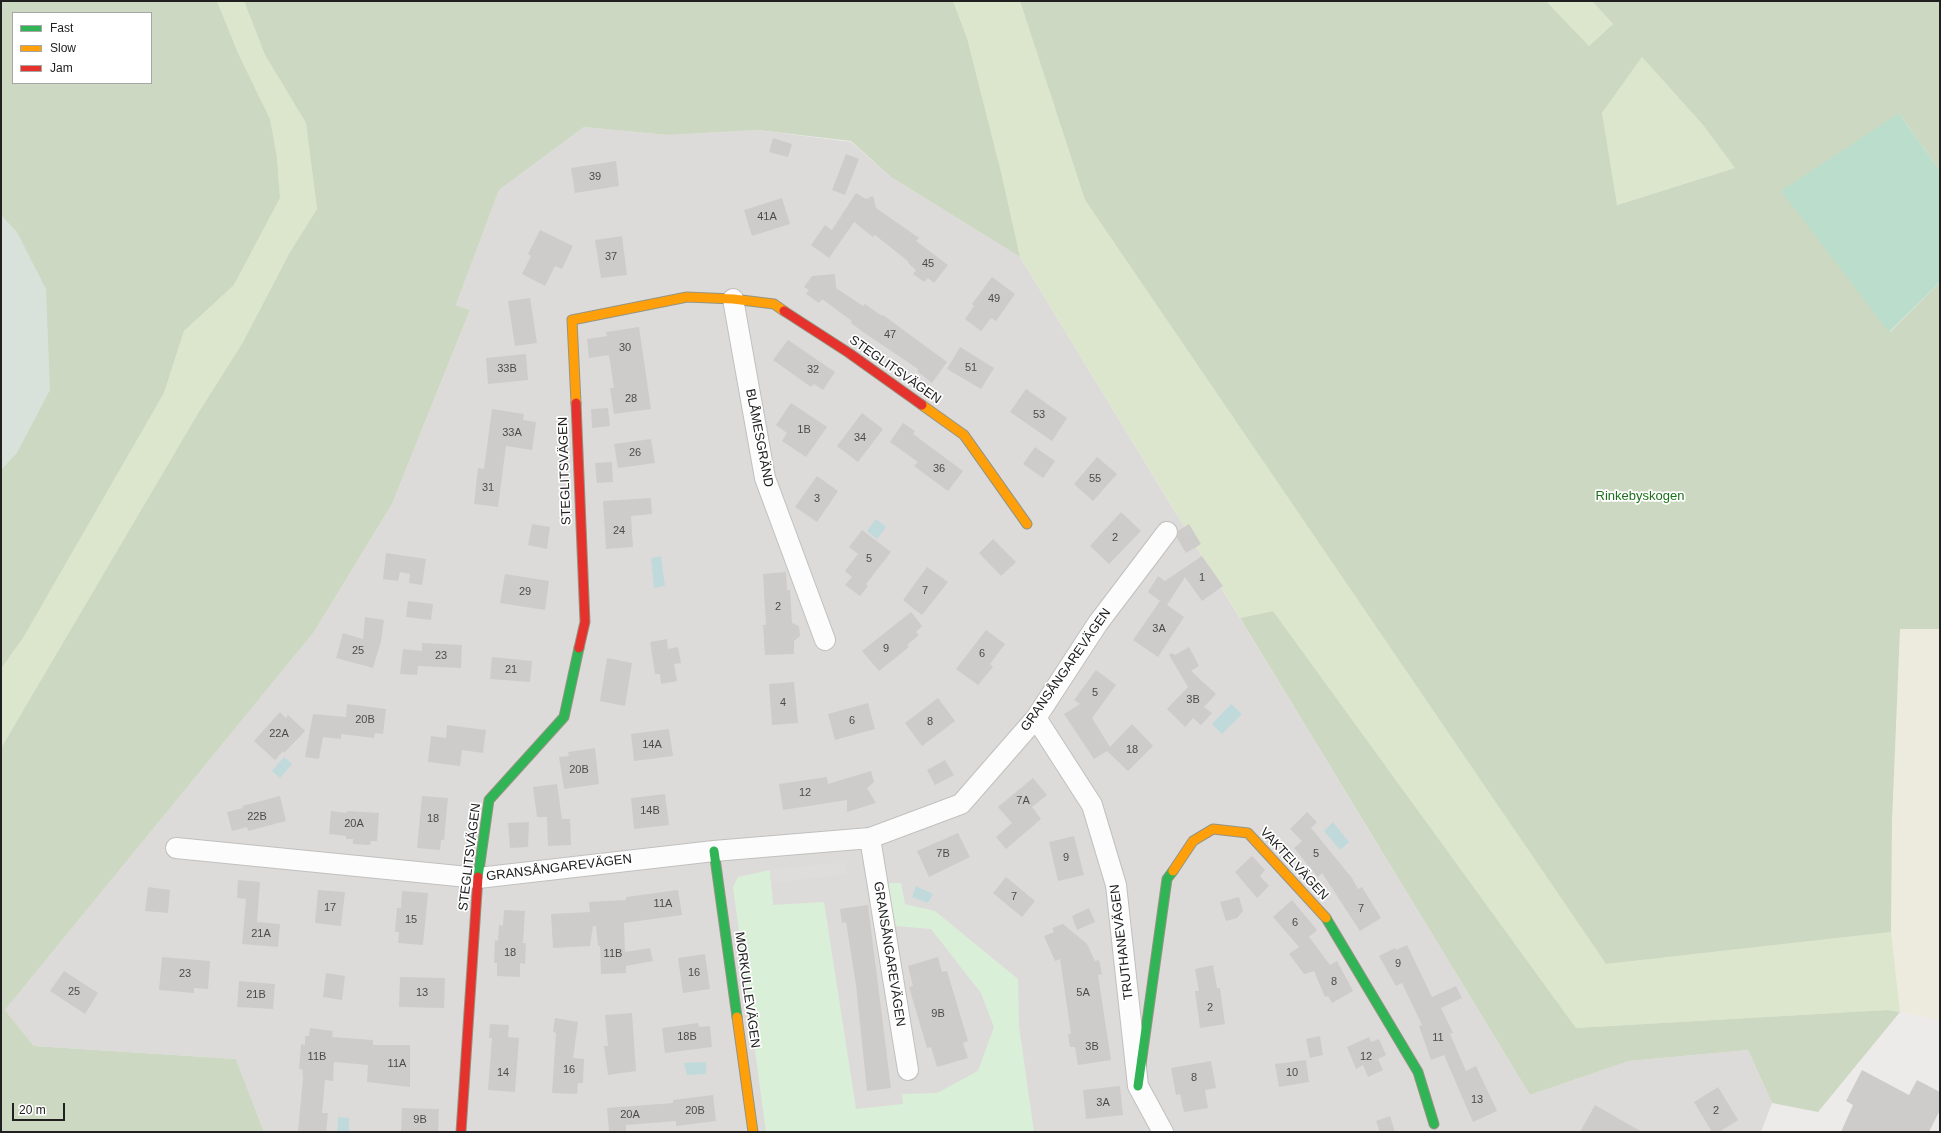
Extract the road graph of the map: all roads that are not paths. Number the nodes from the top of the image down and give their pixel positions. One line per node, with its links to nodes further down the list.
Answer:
1 (733, 299): 2 (street, STEGLITSVÄGEN); 4 (street, BLÅMESGRÄND); 9 (street, STEGLITSVÄGEN)
2 (1027, 524)
3 (1167, 532): 5 (street, GRANSÅNGAREVÄGEN)
4 (825, 640)
5 (1036, 718): 6 (street, GRANSÅNGAREVÄGEN); 11 (street, TRUTHANEVÄGEN)
6 (870, 838): 8 (street, GRANSÅNGAREVÄGEN); 10 (street, GRANSÅNGAREVÄGEN)
7 (176, 848): 9 (street, GRANSÅNGAREVÄGEN)
8 (714, 851): 9 (street, GRANSÅNGAREVÄGEN); 14 (street, MORKULLEVÄGEN)
9 (478, 878): 13 (street, STEGLITSVÄGEN)
10 (908, 1070)
11 (1138, 1086): 12 (street, VAKTELVÄGEN); 15 (street, TRUTHANEVÄGEN)
12 (1434, 1124)
13 (461, 1132)
14 (754, 1132)
15 (1163, 1132)

